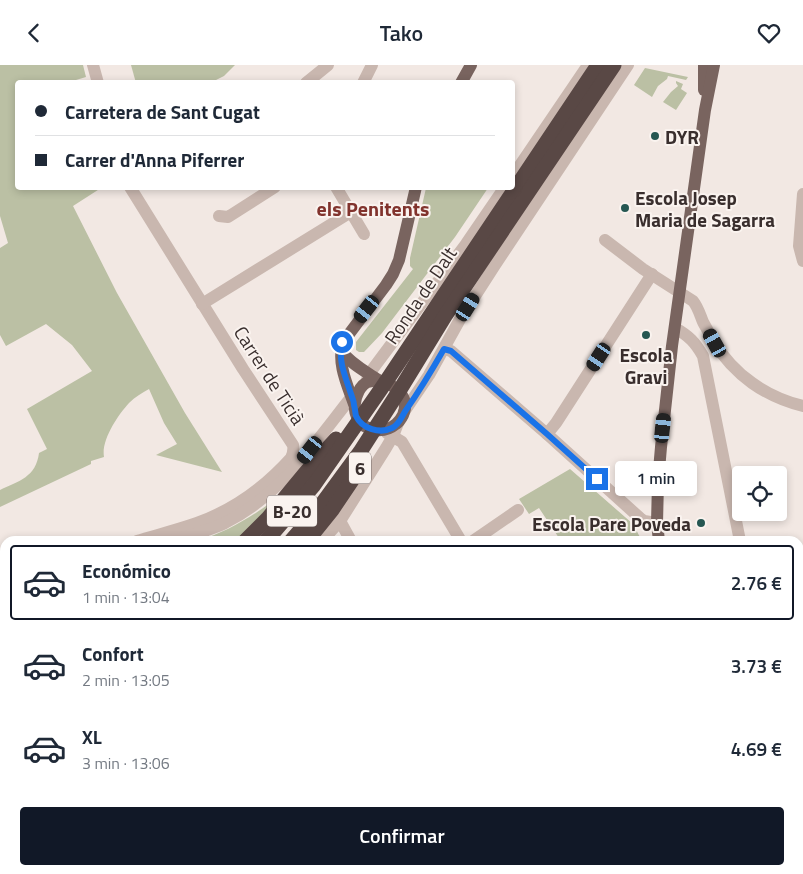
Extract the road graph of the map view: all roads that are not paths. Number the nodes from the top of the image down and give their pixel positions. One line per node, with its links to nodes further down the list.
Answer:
1 (93, 65): 11 (street)
2 (372, 65): 13 (street)
3 (471, 65): 14 (main road)
4 (588, 65): 16 (street)
5 (598, 65): 17 (highway, Ronda de Dalt / B-20)
6 (614, 65): 37 (highway, Ronda de Dalt / B-20)
7 (628, 65): 34 (street)
8 (704, 65): 15 (main road)
9 (714, 65): 15 (main road)
10 (319, 68): 12 (street)
11 (97, 80)
12 (309, 80)
13 (364, 80)
14 (463, 80)
15 (705, 110): 31 (main road)
16 (515, 173)
17 (515, 180)
18 (132, 190): 32 (street, Carrer de Ticià)
19 (270, 190): 26 (street)
20 (338, 190): 25 (street)
21 (415, 190): 35 (main road)
22 (503, 190): 36 (street)
23 (508, 190): 36 (highway, Ronda de Dalt / B-20)
24 (803, 194): 29 (street)
25 (351, 212): 27 (street); 32 (street)
26 (220, 217)
27 (364, 234)
28 (605, 240): 30 (street)
29 (803, 261)
30 (652, 274): 31 (street); 41 (street)
31 (680, 293): 33 (main road); 38 (street)
32 (202, 304): 45 (street, Carrer de Ticià)
33 (676, 328): 44 (main road); 56 (street)
34 (444, 349): 39 (street); 41 (street)
35 (341, 351): 36 (main road); 36 (main road)
36 (365, 389): 37 (main road); 40 (main road); 46 (street); 47 (highway); 48 (highway, Ronda de Dalt / B-20)
37 (402, 393): 39 (main road); 49 (highway, Ronda de Dalt / B-20); 50 (highway, 6)
38 (803, 406)
39 (401, 418): 40 (main road)
40 (386, 432): 43 (street); 53 (street)
41 (547, 434): 44 (street)
42 (518, 510): 54 (street)
43 (340, 521): 51 (street); 52 (street)
44 (657, 523): 55 (main road)
45 (153, 536)
46 (188, 536)
47 (250, 536)
48 (270, 536)
49 (295, 536)
50 (311, 536)
51 (326, 536)
52 (348, 536)
53 (458, 536)
54 (480, 536)
55 (658, 536)
56 (739, 536)

